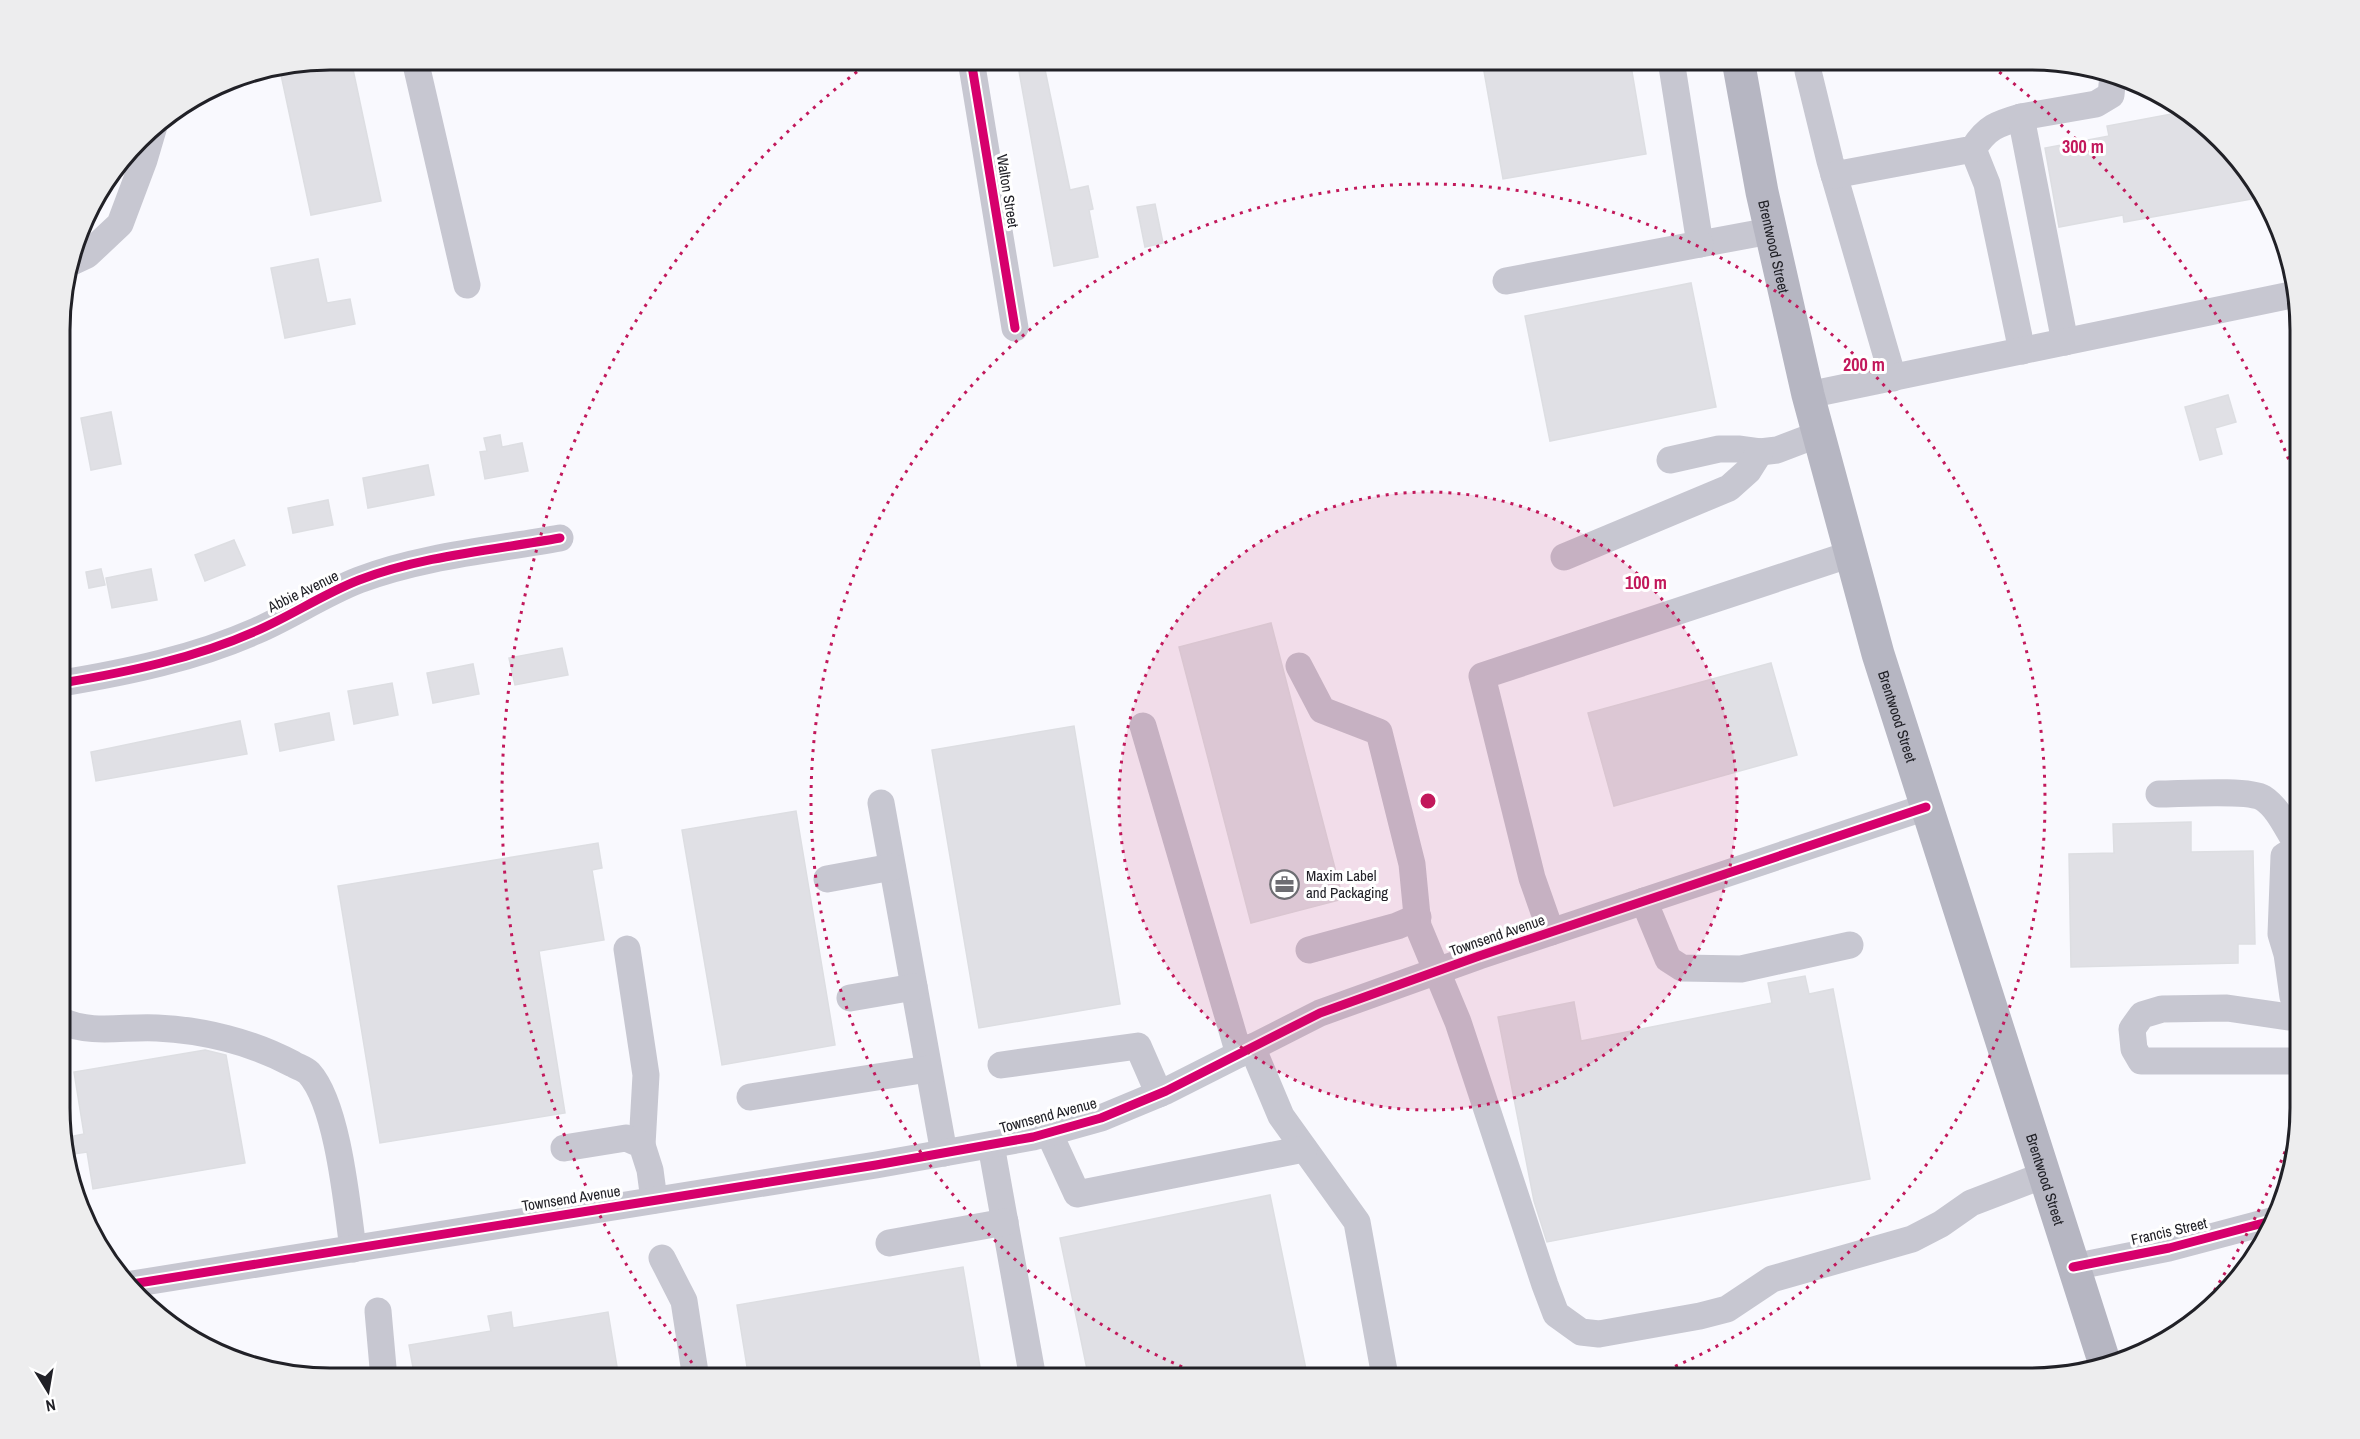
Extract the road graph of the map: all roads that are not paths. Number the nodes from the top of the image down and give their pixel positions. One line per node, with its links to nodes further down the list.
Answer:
1 (418, 70): 15 (street)
2 (973, 70): 17 (street, Walton Street)
3 (1673, 70): 12 (street)
4 (1740, 70): 11 (main road, Brentwood Street)
5 (1808, 70): 10 (street)
6 (2112, 84): 7 (street)
7 (2021, 117): 9 (street); 18 (street)
8 (148, 146): 13 (street)
9 (1973, 148): 10 (street); 19 (street)
10 (1834, 175): 20 (street)
11 (1770, 231): 12 (street); 21 (main road, Brentwood Street)
12 (1700, 244): 14 (street)
13 (81, 258)
14 (1506, 280)
15 (467, 285)
16 (2287, 296): 18 (street)
17 (1014, 328)
18 (2065, 342): 19 (street)
19 (2022, 351): 20 (street)
20 (1893, 378): 21 (street)
21 (1808, 395): 22 (main road, Brentwood Street)
22 (1819, 434): 23 (street); 26 (main road, Brentwood Street)
23 (1760, 452): 24 (street); 27 (street)
24 (1670, 460)
25 (560, 538): 29 (street, Abbie Avenue)
26 (1851, 554): 33 (main road, Brentwood Street); 40 (street)
27 (1564, 557)
28 (1299, 666): 39 (street)
29 (70, 682)
30 (1143, 726): 50 (street)
31 (2159, 794): 34 (street)
32 (881, 803): 36 (street)
33 (1926, 807): 38 (street, Townsend Avenue); 62 (main road, Brentwood Street)
34 (2290, 832)
35 (2290, 852): 45 (street)
36 (892, 867): 37 (street); 46 (street)
37 (828, 879)
38 (1644, 901): 40 (street, Townsend Avenue); 41 (street)
39 (1418, 917): 43 (street); 44 (street)
40 (1551, 932): 44 (street, Townsend Avenue)
41 (1850, 945)
42 (627, 949): 57 (street)
43 (1309, 950)
44 (1438, 971): 50 (street, Townsend Avenue); 62 (street)
45 (2290, 978)
46 (914, 987): 47 (street); 53 (street)
47 (850, 998)
48 (2290, 1002): 51 (street)
49 (70, 1022): 67 (street)
50 (1245, 1051): 54 (street, Townsend Avenue); 60 (street)
51 (2290, 1062)
52 (1001, 1065): 54 (street)
53 (928, 1069): 55 (street); 61 (street)
54 (1159, 1094): 56 (street, Townsend Avenue)
55 (750, 1097)
56 (1049, 1133): 58 (street, Townsend Avenue); 60 (street)
57 (642, 1144): 59 (street); 63 (street)
58 (991, 1145): 61 (street, Townsend Avenue); 64 (street)
59 (564, 1148)
60 (1304, 1149): 76 (street)
61 (944, 1153): 63 (street, Townsend Avenue)
62 (2044, 1175): 69 (main road, Brentwood Street)
63 (654, 1200): 67 (street, Townsend Avenue)
64 (1005, 1222): 66 (street); 75 (street)
65 (2263, 1223): 69 (street, Francis Street)
66 (889, 1243)
67 (353, 1249): 70 (street, Townsend Avenue)
68 (662, 1258): 74 (street)
69 (2073, 1267): 72 (main road, Brentwood Street)
70 (138, 1283)
71 (378, 1311): 73 (street)
72 (2103, 1358)
73 (383, 1368)
74 (694, 1368)
75 (1031, 1368)
76 (1383, 1368)

